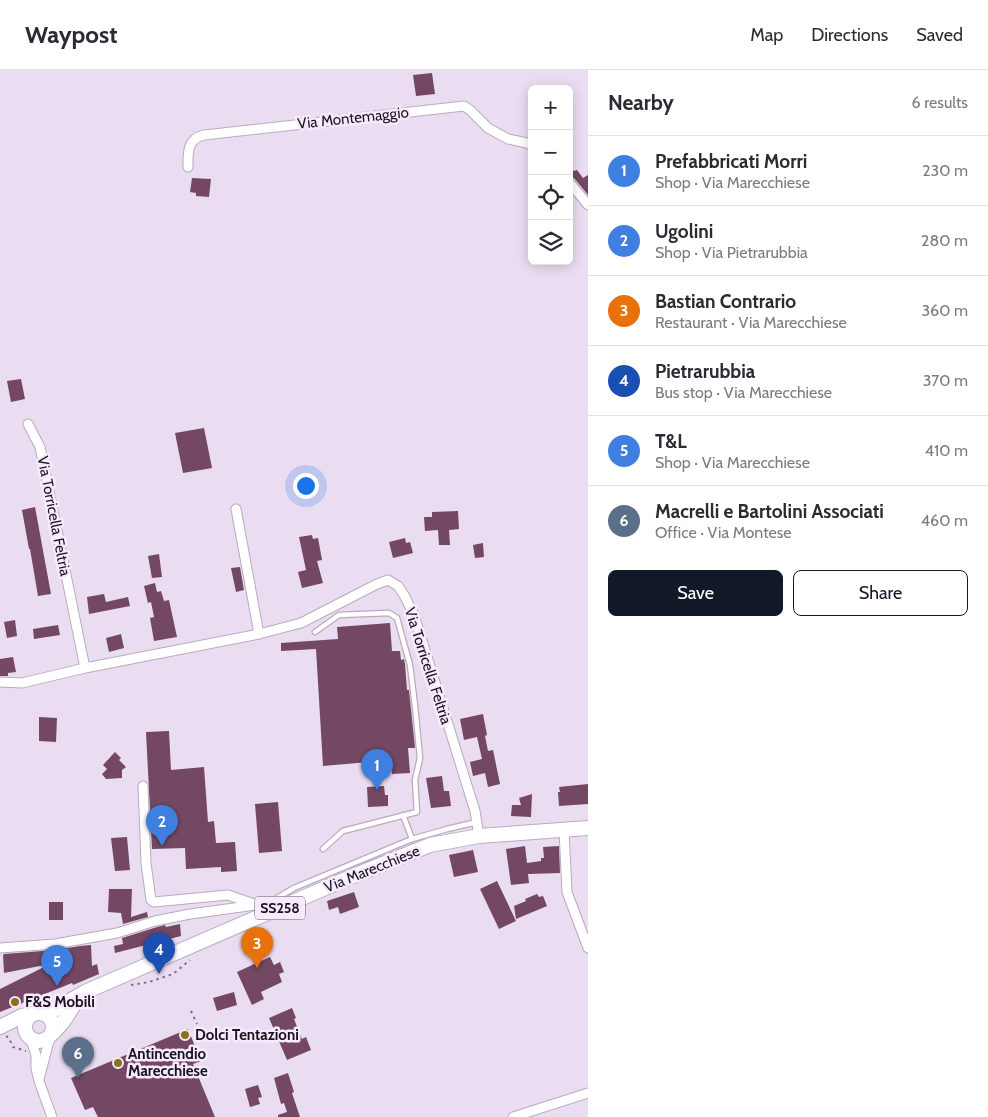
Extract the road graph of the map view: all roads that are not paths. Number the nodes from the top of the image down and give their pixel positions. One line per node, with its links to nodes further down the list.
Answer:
1 (528, 144): 2 (street, Via Montemaggio)
2 (188, 167)
3 (573, 187): 4 (street)
4 (588, 205)
5 (28, 424): 9 (street, Via Torricella Feltria)
6 (236, 509): 8 (street)
7 (315, 632): 12 (lane)
8 (259, 634): 9 (street, Via Torricella Feltria); 13 (street, Via Torricella Feltria)
9 (85, 668): 10 (street, Via Torricella Feltria)
10 (0, 682)
11 (143, 786): 21 (street)
12 (403, 815): 17 (lane); 18 (lane)
13 (477, 822): 16 (street, Via Torricella Feltria); 17 (lane)
14 (588, 828): 15 (main road, Via Marecchiese / SS258)
15 (564, 830): 16 (main road, Via Marecchiese / SS258); 23 (street)
16 (480, 836): 19 (main road, Via Marecchiese / SS258)
17 (412, 839): 20 (lane)
18 (323, 849)
19 (293, 902): 20 (street); 24 (main road, Via Marecchiese / SS258)
20 (267, 904): 21 (street)
21 (256, 905): 22 (street)
22 (0, 948)
23 (588, 948)
24 (85, 992): 25 (main road, Via Marecchiese / SS258); 27 (main road, Via Marecchiese / SS258)
25 (39, 1014): 26 (main road, Via Marecchiese / SS258); 27 (main road); 28 (main road)
26 (0, 1031): 28 (main road)
27 (51, 1035): 28 (main road); 29 (street)
28 (28, 1036): 29 (street)
29 (39, 1081): 31 (street)
30 (588, 1093): 32 (street)
31 (52, 1117)
32 (513, 1117)

